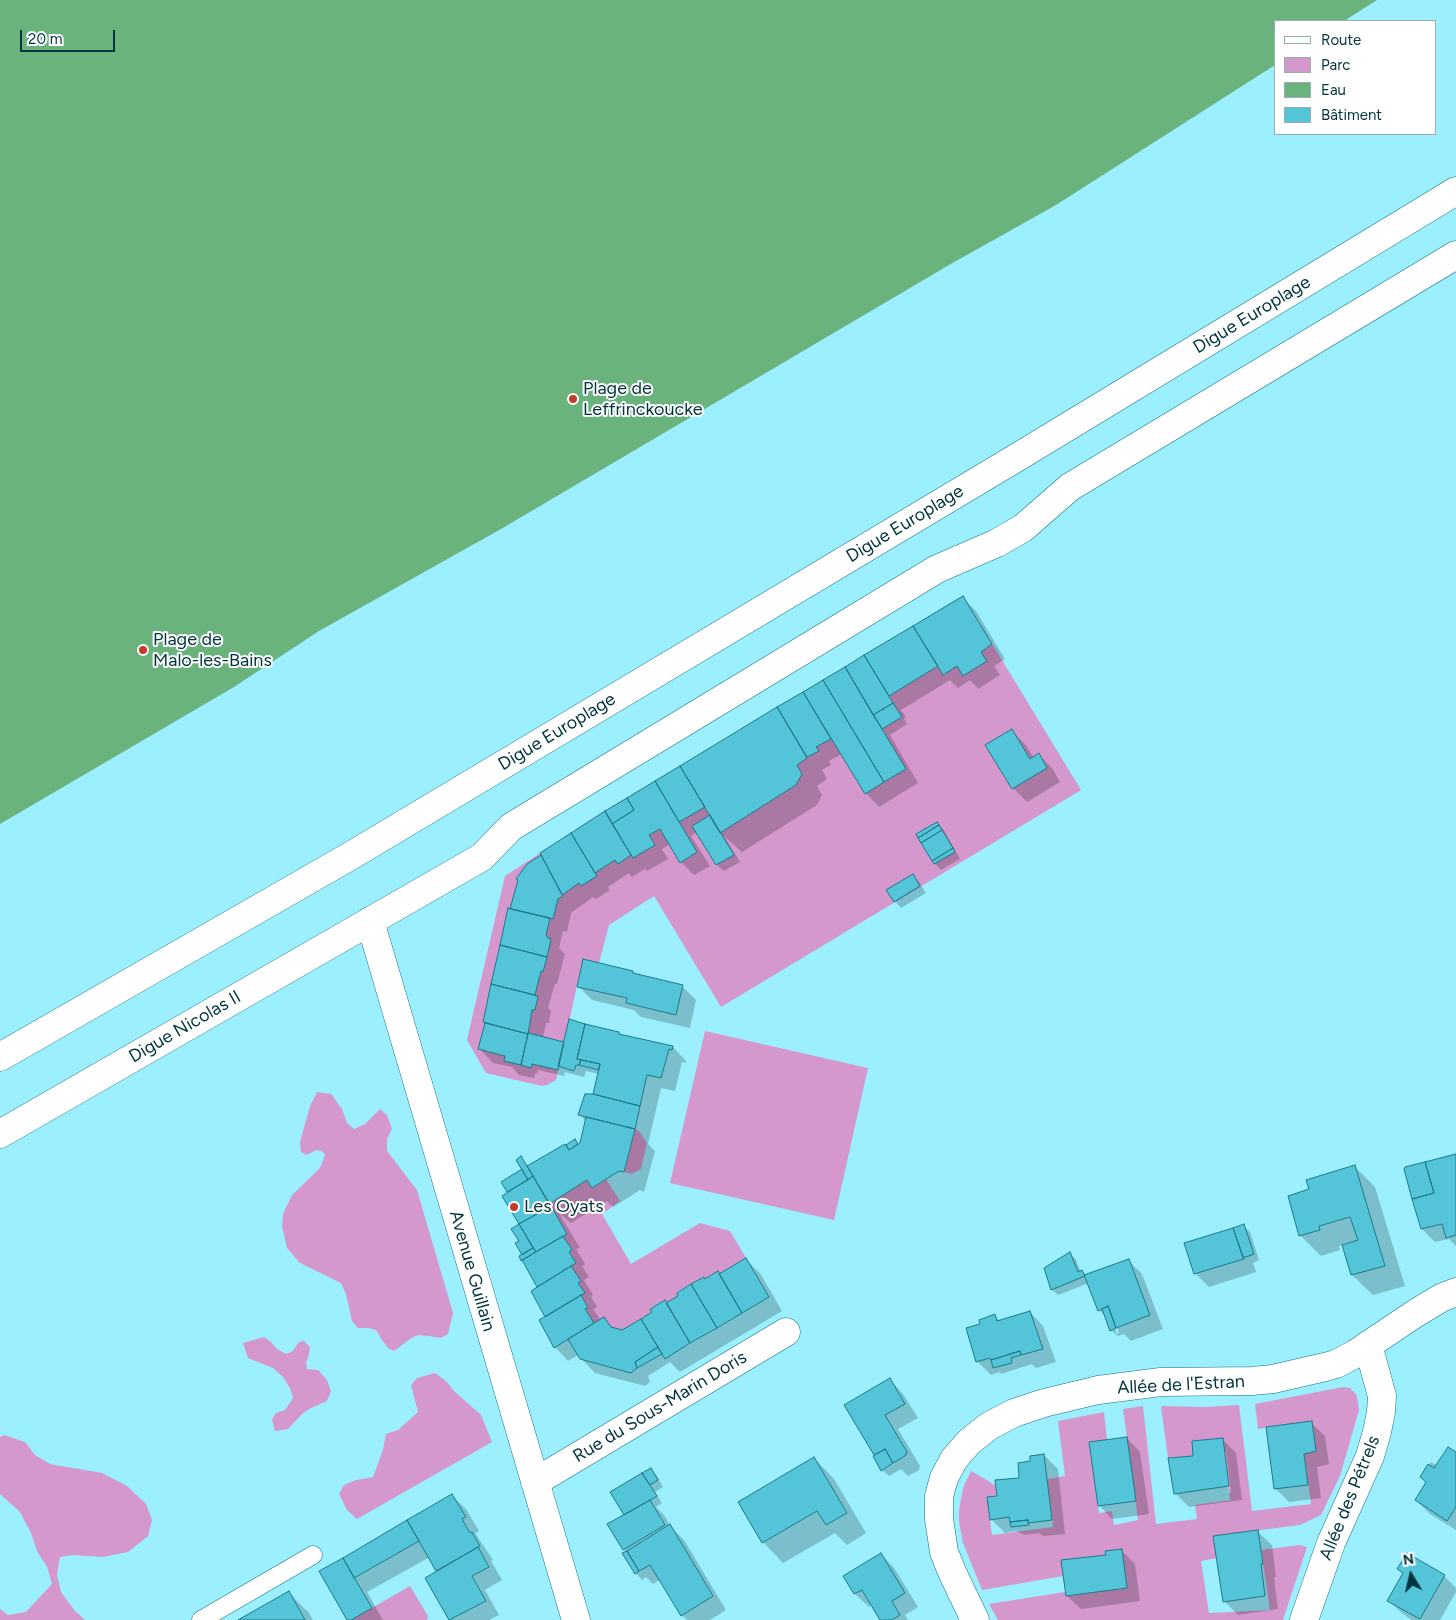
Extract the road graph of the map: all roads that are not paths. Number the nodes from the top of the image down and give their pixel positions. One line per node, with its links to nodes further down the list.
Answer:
1 (1456, 191): 4 (street, Digue Europlage)
2 (1456, 255): 3 (street)
3 (370, 921): 5 (street, Digue Nicolas II); 9 (street, Avenue Guillain)
4 (0, 1057)
5 (0, 1134)
6 (1456, 1292): 8 (street, Allée de l'Estran)
7 (786, 1332): 9 (street, Rue du Sous-Marin Doris)
8 (1368, 1345): 13 (street, Allée de l'Estran); 14 (street, Allée des Pétrels)
9 (534, 1482): 12 (street, Avenue Guillain)
10 (313, 1555): 11 (lane)
11 (201, 1620)
12 (576, 1620)
13 (975, 1620)
14 (1304, 1620)

